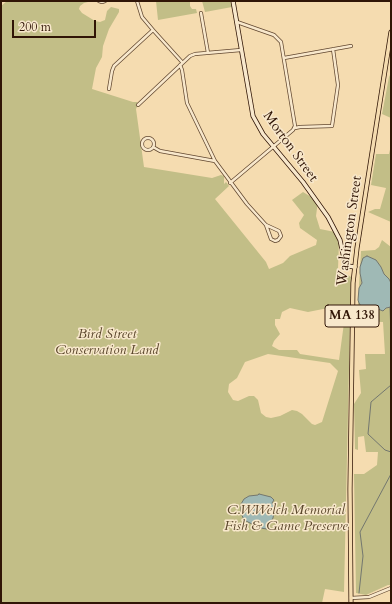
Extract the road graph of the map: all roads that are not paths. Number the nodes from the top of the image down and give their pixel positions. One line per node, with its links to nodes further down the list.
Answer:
1 (99, 1): 2 (street)
2 (105, 1)
3 (137, 1): 7 (street)
4 (234, 1): 6 (street, Morton Street)
5 (201, 13): 12 (street)
6 (237, 22): 11 (street, Morton Street); 13 (street)
7 (153, 30): 14 (street); 15 (street)
8 (391, 32): 23 (main road, Washington Street / MA 138)
9 (351, 46): 10 (street)
10 (333, 49): 13 (street); 17 (street)
11 (241, 50): 12 (street); 19 (street, Morton Street)
12 (208, 53): 14 (street)
13 (284, 58): 17 (street)
14 (181, 64): 16 (street); 20 (street)
15 (109, 90)
16 (138, 106)
17 (295, 128): 19 (street)
18 (153, 147): 18 (street); 20 (street)
19 (274, 147): 21 (street); 23 (street, Morton Street)
20 (215, 161): 21 (street)
21 (230, 183): 22 (street)
22 (266, 225): 22 (street)
23 (355, 267): 25 (main road, Washington Street / MA 138)
24 (391, 588): 25 (street)
25 (351, 598): 26 (main road, Washington Street / MA 138)
26 (351, 603)

